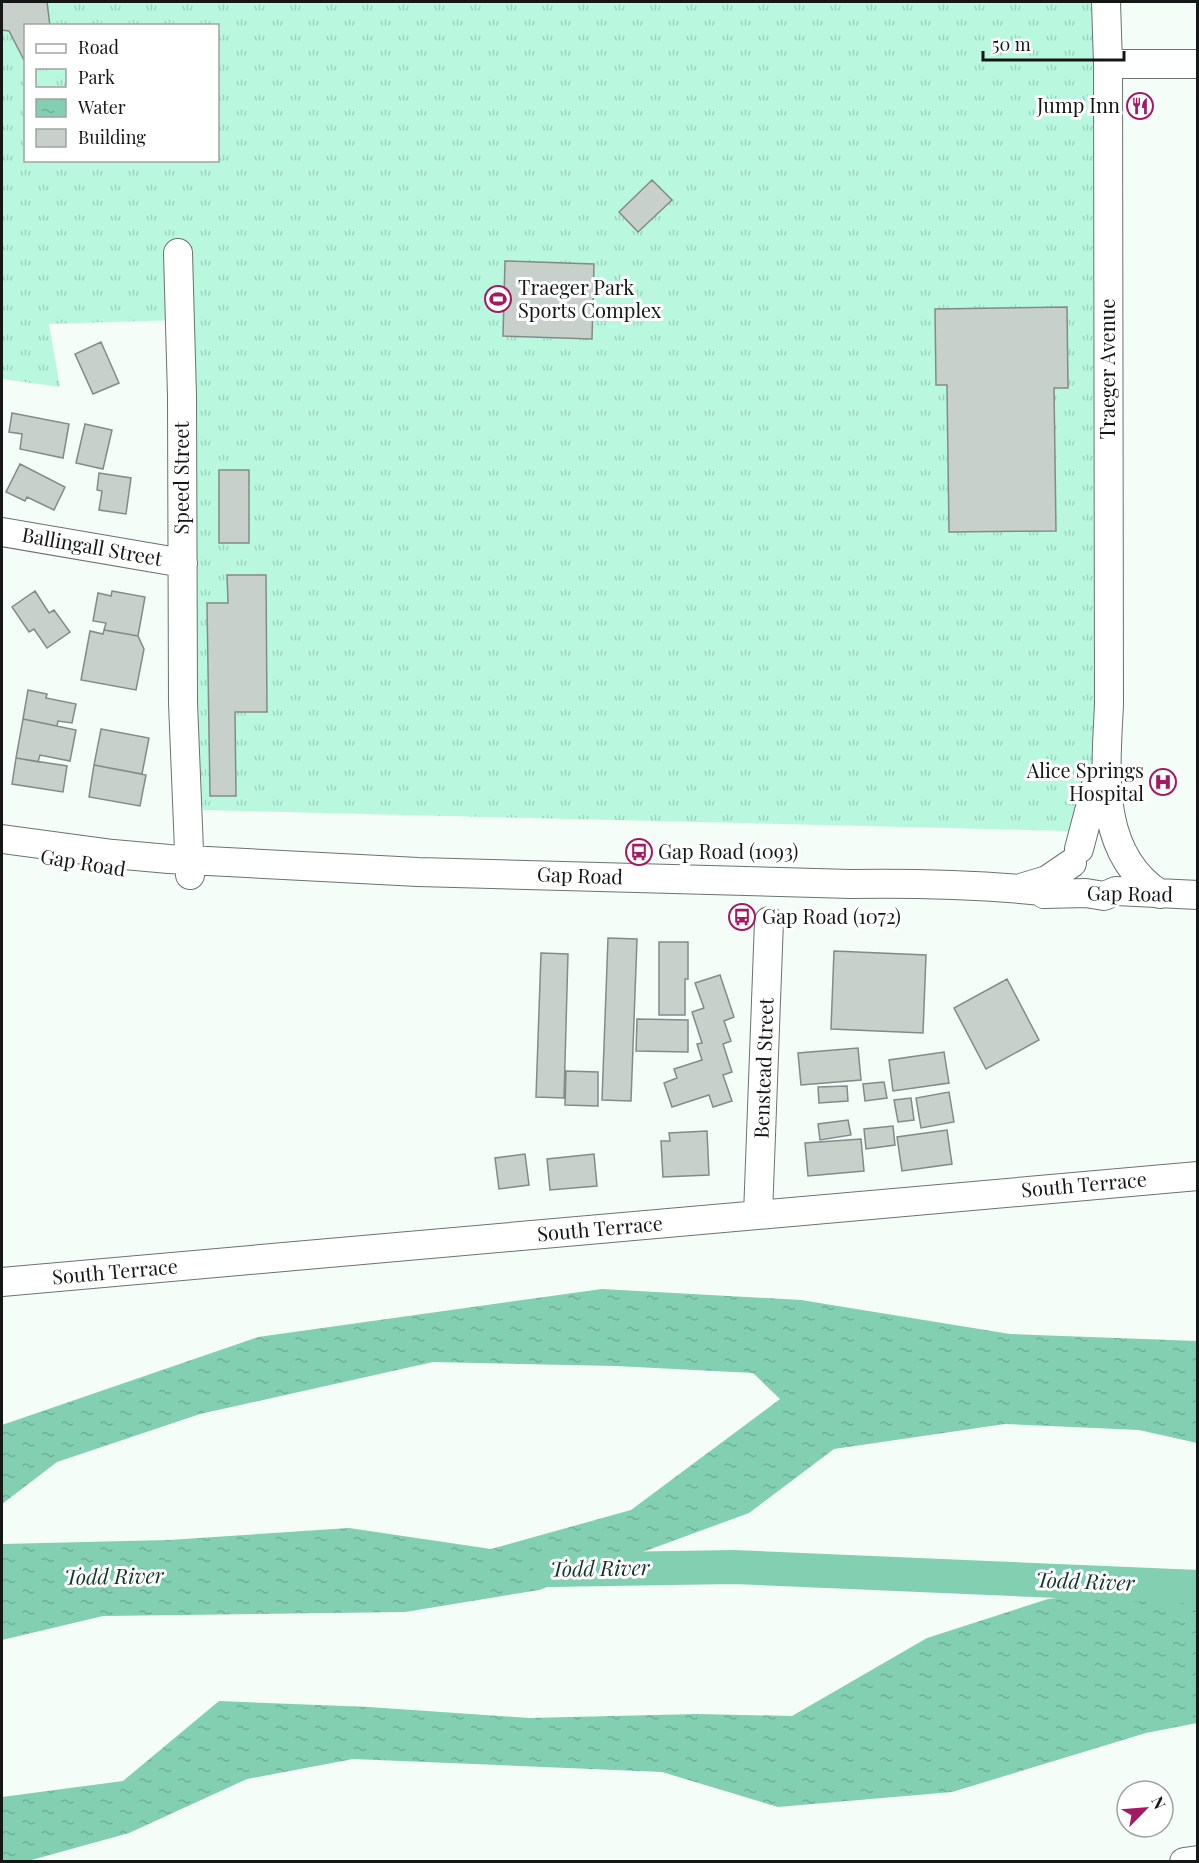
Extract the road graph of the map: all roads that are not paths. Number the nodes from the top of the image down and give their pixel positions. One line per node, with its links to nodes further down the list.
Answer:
1 (1106, 2): 2 (street, Traeger Avenue)
2 (1108, 64): 3 (street); 7 (street, Traeger Avenue)
3 (1197, 64)
4 (178, 253): 6 (street, Speed Street)
5 (2, 532): 6 (street, Ballingall Street)
6 (183, 563): 12 (street, Speed Street)
7 (1108, 737): 10 (street, Traeger Avenue); 11 (street, Traeger Avenue)
8 (2, 839): 12 (street, Gap Road)
9 (2, 846): 12 (street, Gap Road)
10 (1124, 855): 11 (street, Traeger Avenue); 15 (street); 17 (street, Traeger Avenue)
11 (1075, 856): 14 (street, Traeger Avenue); 16 (street)
12 (179, 867): 13 (street, Gap Road)
13 (851, 884): 14 (street, Gap Road); 16 (street, Gap Road)
14 (1019, 888): 16 (street, Gap Road)
15 (1116, 891): 16 (street, Gap Road); 17 (street, Gap Road)
16 (1074, 893)
17 (1160, 894): 18 (street, Gap Road)
18 (1197, 895)
19 (769, 921): 21 (street, Benstead Street)
20 (1197, 1176): 21 (street, South Terrace)
21 (758, 1215): 22 (street, South Terrace)
22 (2, 1282)
23 (1197, 1860): 24 (street)
24 (1184, 1862)

